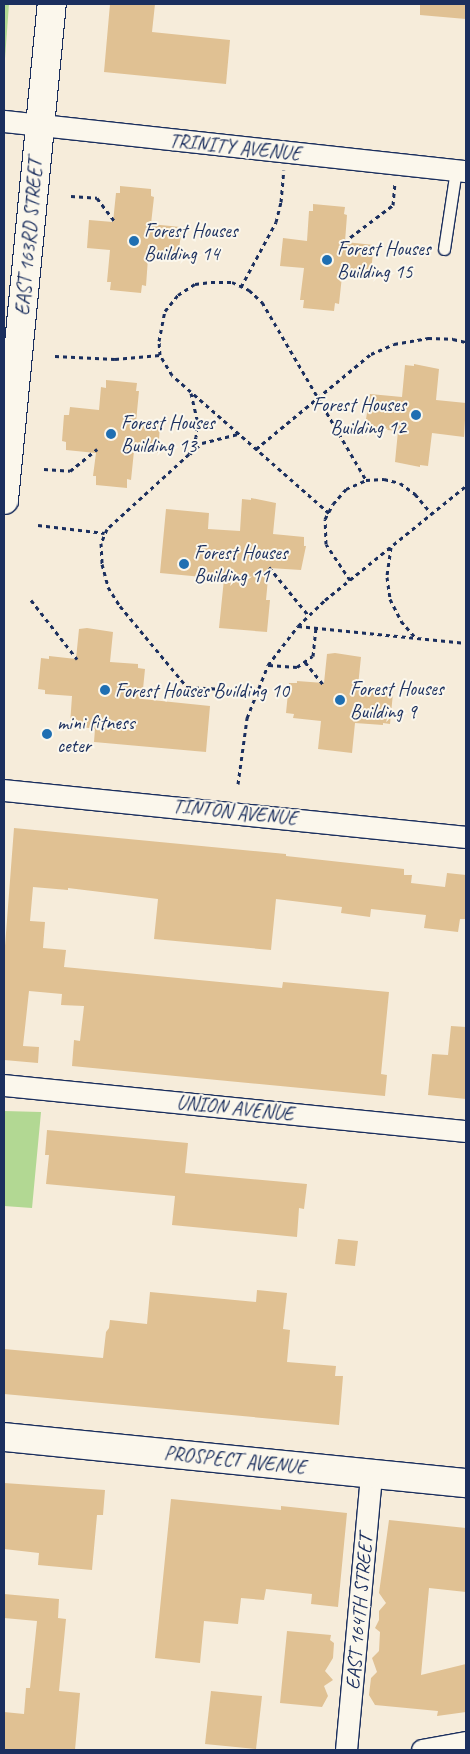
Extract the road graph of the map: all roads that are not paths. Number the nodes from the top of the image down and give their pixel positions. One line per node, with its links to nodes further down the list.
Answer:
1 (52, 4): 3 (main road, EAST 163RD STREET)
2 (4, 122): 3 (street, TRINITY AVENUE)
3 (40, 125): 4 (street, TRINITY AVENUE); 6 (main road, EAST 163RD STREET)
4 (461, 170): 5 (lane)
5 (444, 249)
6 (4, 500)
7 (4, 790): 8 (street, TINTON AVENUE)
8 (466, 837)
9 (4, 1085): 10 (street, UNION AVENUE)
10 (466, 1131)
11 (4, 1437): 12 (main road, PROSPECT AVENUE)
12 (371, 1474): 13 (main road, PROSPECT AVENUE); 15 (street, EAST 164TH STREET)
13 (466, 1483)
14 (466, 1742): 16 (street)
15 (346, 1750)
16 (422, 1750)

